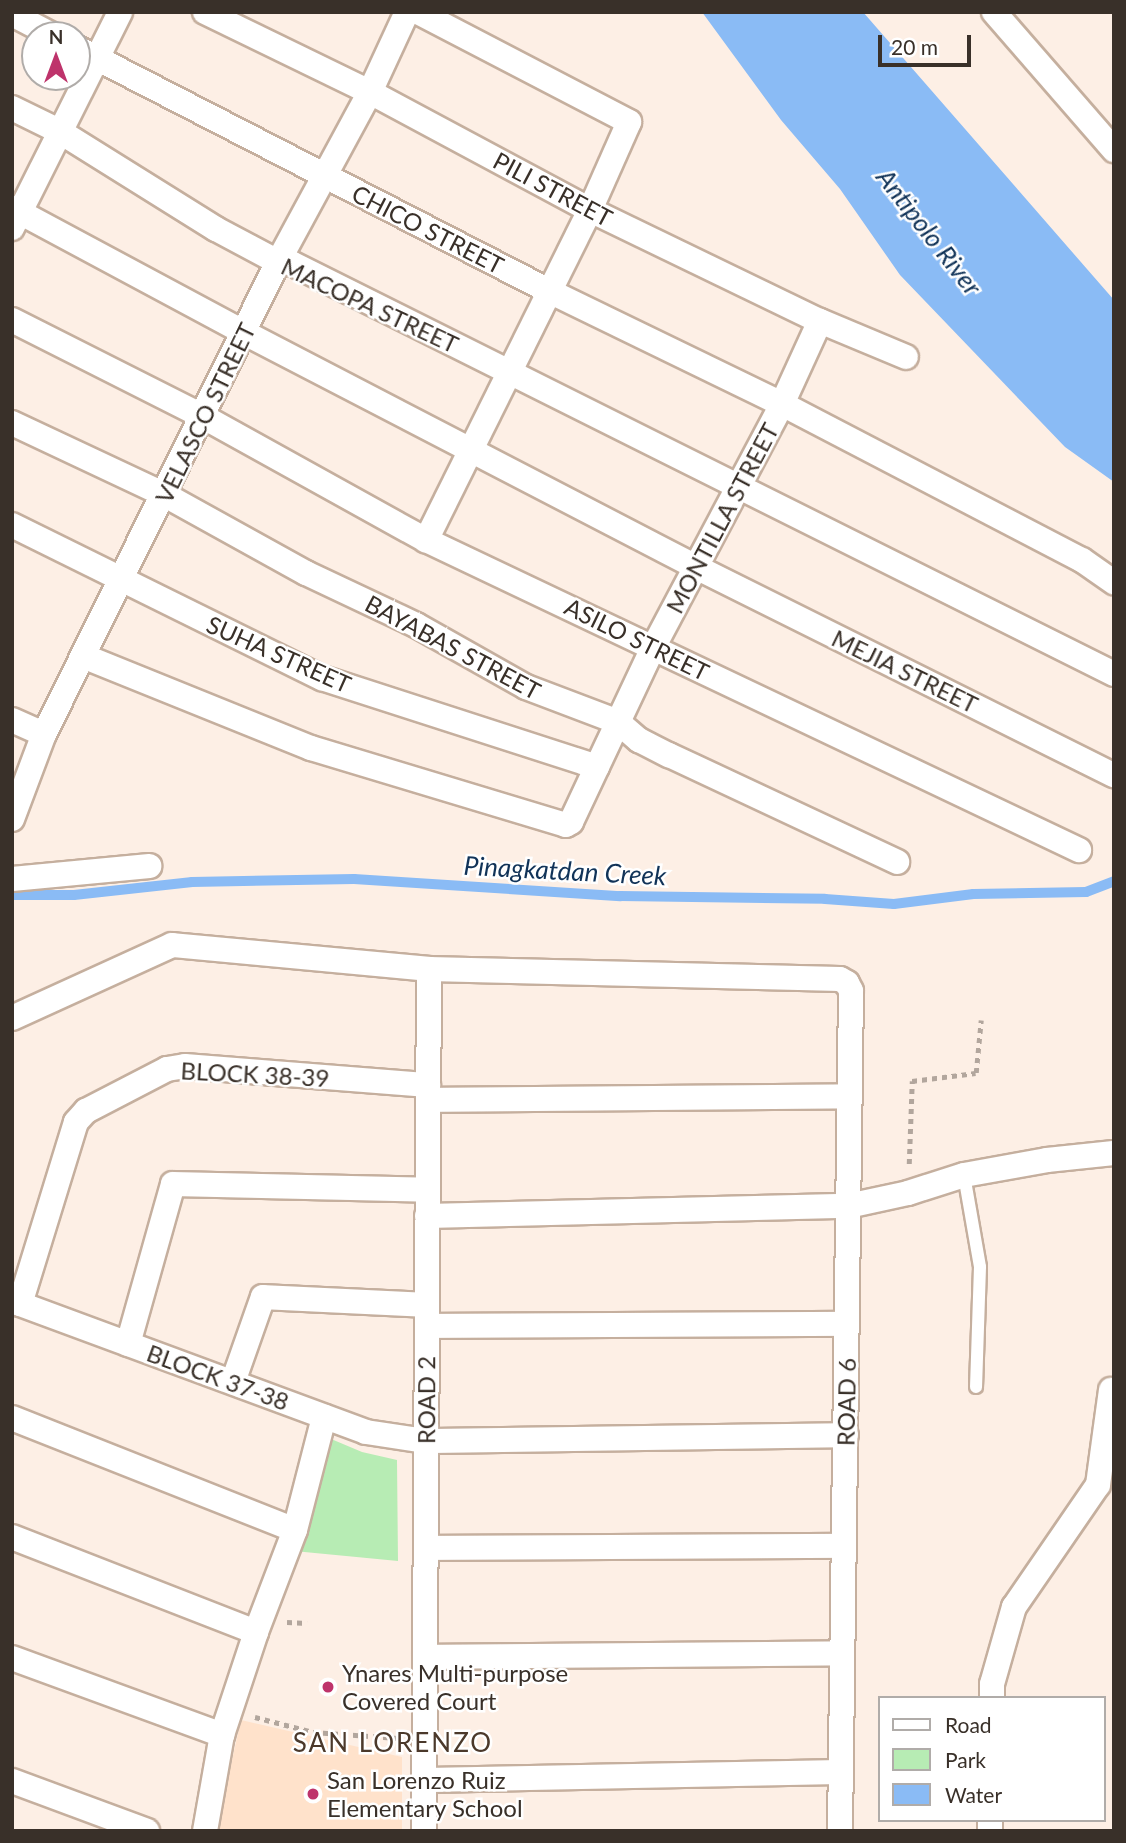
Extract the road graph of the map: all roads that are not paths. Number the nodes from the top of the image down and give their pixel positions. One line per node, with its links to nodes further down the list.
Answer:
1 (120, 12): 6 (street)
2 (205, 12): 9 (street, PILI STREET)
3 (407, 12): 9 (street, VELASCO STREET)
4 (418, 12): 15 (street)
5 (994, 12): 11 (street)
6 (91, 49)
7 (91, 56): 14 (street, CHICO STREET)
8 (74, 91): 12 (street)
9 (370, 92): 14 (street, VELASCO STREET); 15 (street, PILI STREET)
10 (12, 108): 12 (street, MACOPA STREET)
11 (1105, 127): 13 (street)
12 (59, 131): 16 (street); 17 (street, MACOPA STREET)
13 (1114, 150)
14 (324, 175): 17 (street, VELASCO STREET); 18 (street, CHICO STREET)
15 (590, 210): 18 (street); 20 (street, PILI STREET)
16 (15, 216): 21 (street)
17 (278, 262): 21 (street, VELASCO STREET); 23 (street, MACOPA STREET)
18 (549, 291): 23 (street); 24 (street, CHICO STREET)
19 (12, 320): 25 (street, ASILO STREET)
20 (820, 321): 22 (street, PILI STREET); 24 (street, MONTILLA STREET)
21 (245, 333): 25 (street, VELASCO STREET); 27 (street)
22 (906, 357)
23 (510, 372): 27 (street); 28 (street, MACOPA STREET)
24 (782, 404): 28 (street, MONTILLA STREET); 34 (street, CHICO STREET)
25 (202, 416): 29 (street, VELASCO STREET); 31 (street, ASILO STREET)
26 (12, 423): 29 (street, BAYABAS STREET)
27 (471, 449): 31 (street); 32 (street)
28 (736, 486): 32 (street, MONTILLA STREET); 37 (street, MACOPA STREET)
29 (165, 495): 33 (street, VELASCO STREET); 39 (street, BAYABAS STREET)
30 (12, 525): 33 (street, SUHA STREET)
31 (426, 540): 35 (street, ASILO STREET)
32 (696, 568): 35 (street, MONTILLA STREET); 42 (street, MEJIA STREET)
33 (123, 580): 36 (street, VELASCO STREET); 41 (street, SUHA STREET)
34 (1114, 582)
35 (654, 646): 39 (street, MONTILLA STREET); 44 (street, ASILO STREET)
36 (83, 656): 40 (street, VELASCO STREET); 41 (street, MONTILLA STREET)
37 (1114, 674)
38 (12, 720): 40 (street)
39 (618, 722): 41 (street, MONTILLA STREET); 45 (street, BAYABAS STREET)
40 (44, 734): 43 (street, VELASCO STREET)
41 (597, 767)
42 (1114, 775)
43 (12, 819)
44 (1079, 850)
45 (897, 862)
46 (149, 866): 47 (street)
47 (12, 879)
48 (429, 969): 49 (street); 50 (street, ROAD 2); 51 (street, ROAD 6)
49 (12, 1018)
50 (428, 1092): 51 (street, BLOCK 38-39); 54 (street, ROAD 2); 57 (street, BLOCK 38-39)
51 (849, 1096): 55 (street, ROAD 6)
52 (1114, 1153): 53 (street)
53 (964, 1175): 55 (street); 62 (lane)
54 (428, 1190): 56 (street, ROAD 2); 60 (street)
55 (848, 1206): 56 (street); 59 (street, ROAD 6)
56 (427, 1216): 58 (street, ROAD 2)
57 (16, 1302): 60 (street, BLOCK 37-38)
58 (427, 1315): 59 (street); 61 (street); 67 (street, ROAD 2)
59 (846, 1324): 66 (street, ROAD 6)
60 (128, 1344): 61 (street, BLOCK 37-38)
61 (233, 1382): 64 (street, BLOCK 37-38)
62 (976, 1387)
63 (1111, 1390): 76 (street)
64 (324, 1417): 67 (street, BLOCK 37-38); 68 (street)
65 (12, 1418): 68 (street)
66 (845, 1435): 67 (street, BLOCK 37-38); 70 (street, ROAD 6)
67 (426, 1441): 71 (street, ROAD 2)
68 (295, 1530): 72 (street)
69 (12, 1537): 72 (street)
70 (844, 1546): 71 (street); 73 (street, ROAD 6)
71 (426, 1548): 74 (street, ROAD 2)
72 (256, 1632): 77 (street)
73 (842, 1653): 74 (street); 78 (street, ROAD 6)
74 (425, 1657): 79 (street, ROAD 2)
75 (12, 1658): 77 (street)
76 (992, 1696)
77 (222, 1735): 82 (street)
78 (841, 1772): 79 (street); 84 (street, ROAD 6)
79 (425, 1780): 83 (street, ROAD 2)
80 (12, 1781): 81 (street)
81 (147, 1831)
82 (205, 1831)
83 (424, 1831)
84 (841, 1831)

